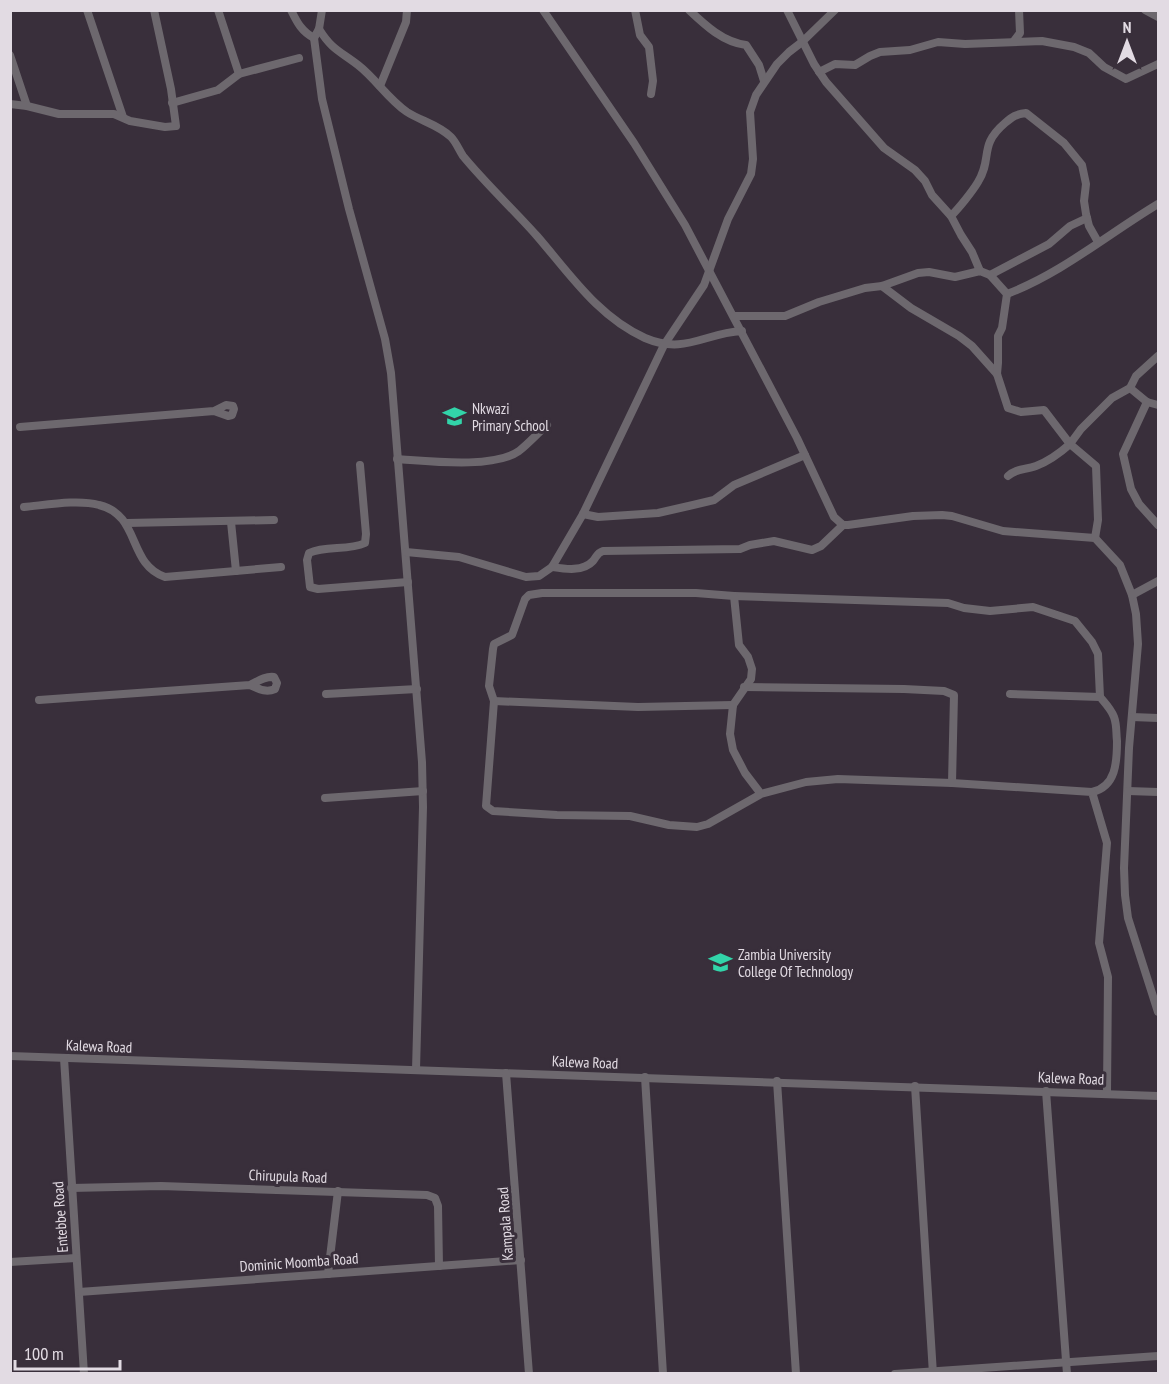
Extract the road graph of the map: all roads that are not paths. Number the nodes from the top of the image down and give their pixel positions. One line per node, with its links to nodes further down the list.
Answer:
1 (87, 10): 30 (street)
2 (154, 10): 27 (street)
3 (218, 10): 23 (street)
4 (291, 10): 16 (street)
5 (322, 10): 15 (street)
6 (407, 10): 25 (street)
7 (543, 10): 35 (street)
8 (634, 10): 26 (street)
9 (689, 10): 24 (street)
10 (787, 10): 18 (street)
11 (835, 10): 18 (street)
12 (1019, 10): 17 (street)
13 (1145, 10): 14 (street)
14 (1158, 17)
15 (319, 29): 16 (street); 25 (street)
16 (314, 38): 53 (street)
17 (1014, 41): 21 (street); 22 (street)
18 (802, 42): 22 (street); 24 (street)
19 (10, 56): 29 (street)
20 (299, 58): 23 (street)
21 (1158, 64)
22 (819, 72): 32 (street)
23 (240, 74): 27 (street)
24 (764, 81): 35 (street)
25 (380, 86): 42 (street)
26 (651, 94)
27 (172, 103): 30 (street)
28 (10, 104): 29 (street)
29 (27, 106): 30 (street)
30 (123, 117)
31 (1158, 204): 34 (street)
32 (951, 216): 33 (street); 36 (street)
33 (1087, 218): 34 (street); 37 (street)
34 (1098, 242): 39 (street)
35 (710, 270): 40 (street); 42 (street)
36 (980, 271): 37 (street); 38 (street)
37 (990, 276): 39 (street)
38 (882, 286): 40 (street); 44 (street)
39 (1007, 294): 44 (street)
40 (734, 316): 41 (street)
41 (742, 331): 42 (street); 52 (street)
42 (664, 345): 57 (street)
43 (1158, 356): 45 (street)
44 (997, 374): 51 (street)
45 (1130, 388): 46 (street); 51 (street)
46 (1147, 402): 47 (street); 62 (street)
47 (1158, 405)
48 (214, 411): 50 (street)
49 (546, 424): 53 (street)
50 (20, 427)
51 (1070, 444): 55 (street); 63 (street)
52 (805, 455): 57 (street); 61 (street)
53 (398, 459): 64 (street)
54 (360, 465): 69 (street)
55 (1008, 476)
56 (24, 507): 60 (street)
57 (583, 514): 66 (street)
58 (274, 520): 59 (street)
59 (231, 522): 60 (street); 67 (street)
60 (127, 523): 67 (street)
61 (843, 525): 63 (street); 66 (street)
62 (1158, 525)
63 (1095, 538): 70 (street)
64 (406, 552): 66 (street); 69 (street)
65 (281, 567): 67 (street)
66 (552, 567)
67 (236, 571)
68 (1158, 581): 70 (street)
69 (408, 582): 74 (street)
70 (1131, 595): 81 (street)
71 (734, 597): 73 (street); 77 (street); 79 (street)
72 (250, 685): 78 (street)
73 (744, 687): 80 (street); 83 (street)
74 (417, 689): 75 (street); 85 (street)
75 (326, 694)
76 (1011, 694): 77 (street)
77 (1100, 697): 86 (street)
78 (39, 700)
79 (494, 701): 80 (street); 88 (street)
80 (733, 705): 88 (street)
81 (1132, 717): 82 (street); 84 (street)
82 (1158, 718)
83 (952, 783): 86 (street); 88 (street)
84 (1128, 790): 87 (street); 90 (street)
85 (423, 791): 89 (street); 93 (street)
86 (1092, 792): 99 (street)
87 (1158, 792)
88 (760, 794)
89 (325, 798)
90 (1158, 1012)
91 (10, 1056): 92 (street, Kalewa Road)
92 (64, 1058): 93 (street, Kalewa Road); 101 (street, Entebbe Road)
93 (416, 1070): 94 (street, Kalewa Road)
94 (506, 1073): 95 (street, Kalewa Road); 104 (street, Kampala Road)
95 (645, 1077): 96 (street, Kalewa Road); 114 (street)
96 (777, 1081): 97 (street, Kalewa Road); 115 (street)
97 (915, 1086): 98 (street, Kalewa Road); 111 (street)
98 (1046, 1091): 99 (street, Kalewa Road); 110 (street)
99 (1107, 1093): 100 (street, Kalewa Road)
100 (1158, 1096)
101 (71, 1188): 102 (street, Chirupula Road); 103 (street, Entebbe Road)
102 (338, 1191): 106 (street, Chirupula Road); 107 (street)
103 (76, 1258): 105 (street); 108 (street, Entebbe Road)
104 (521, 1260): 106 (street, Dominic Moomba Road); 113 (street, Kampala Road)
105 (10, 1262)
106 (439, 1266): 107 (street, Dominic Moomba Road)
107 (328, 1274): 108 (street, Dominic Moomba Road)
108 (79, 1292): 112 (street, Entebbe Road)
109 (1158, 1356): 110 (street)
110 (1066, 1361): 111 (street); 117 (street)
111 (933, 1373): 116 (street)
112 (84, 1374)
113 (529, 1374)
114 (663, 1374)
115 (796, 1374)
116 (895, 1374)
117 (1067, 1374)

